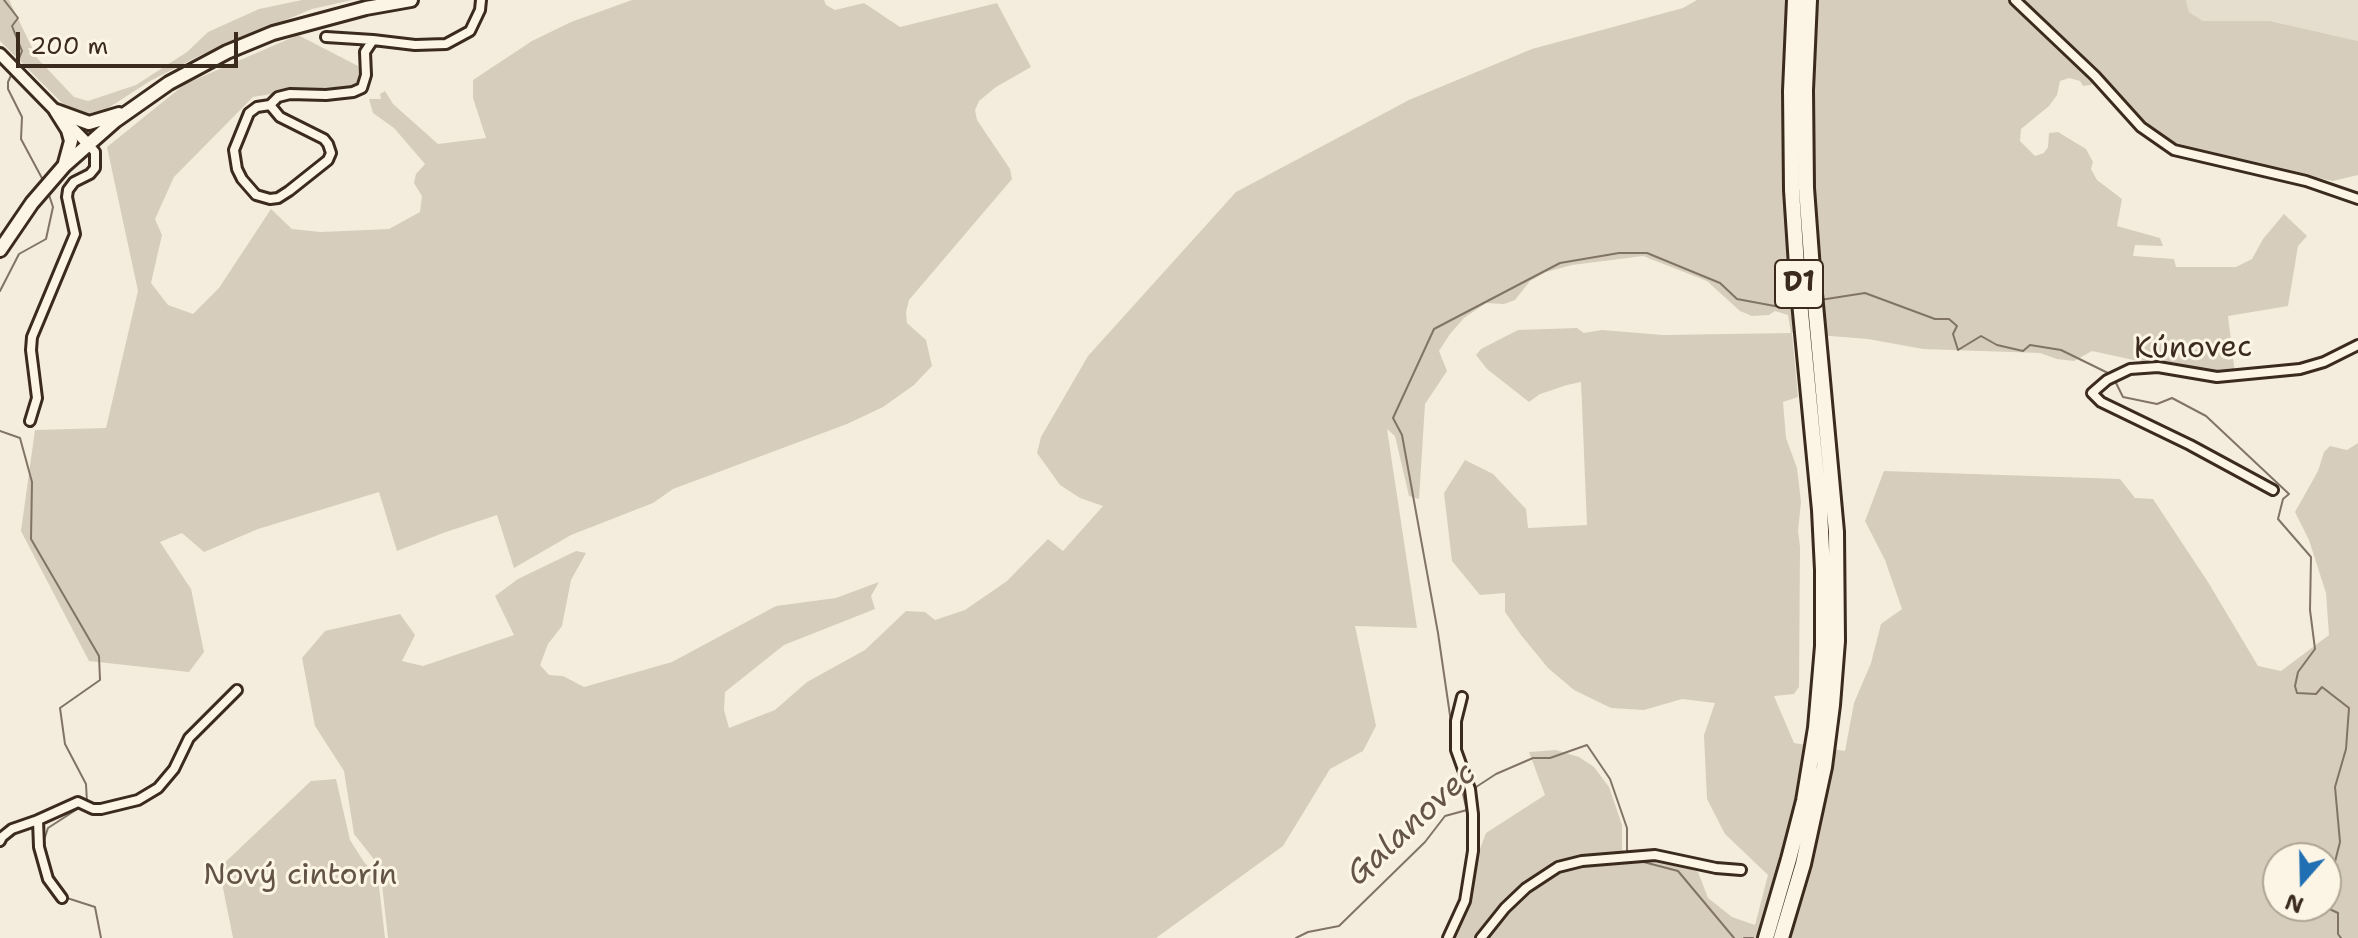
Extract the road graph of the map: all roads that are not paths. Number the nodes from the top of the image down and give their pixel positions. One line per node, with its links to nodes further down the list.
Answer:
1 (411, 0): 11 (main road)
2 (481, 0): 7 (street)
3 (1795, 0): 13 (highway, D1)
4 (1809, 0): 13 (highway, D1)
5 (2015, 0): 15 (street)
6 (326, 37): 7 (street)
7 (373, 40): 9 (street)
8 (0, 54): 10 (street)
9 (270, 105): 9 (street)
10 (56, 111): 11 (main road); 12 (street); 14 (main road)
11 (126, 113): 12 (main road)
12 (88, 144): 14 (main road); 18 (street)
13 (1798, 148): 22 (highway, D1)
14 (64, 166): 16 (main road)
15 (2358, 199)
16 (0, 250)
17 (2358, 345): 19 (street, Kúnovec)
18 (30, 421)
19 (2273, 490)
20 (237, 690): 23 (street)
21 (1462, 697): 27 (street)
22 (1818, 765): 29 (highway, D1); 30 (highway, D1)
23 (38, 820): 24 (street); 26 (street)
24 (0, 841)
25 (1741, 870): 28 (street)
26 (62, 898)
27 (1448, 938)
28 (1481, 938)
29 (1766, 938)
30 (1781, 938)

